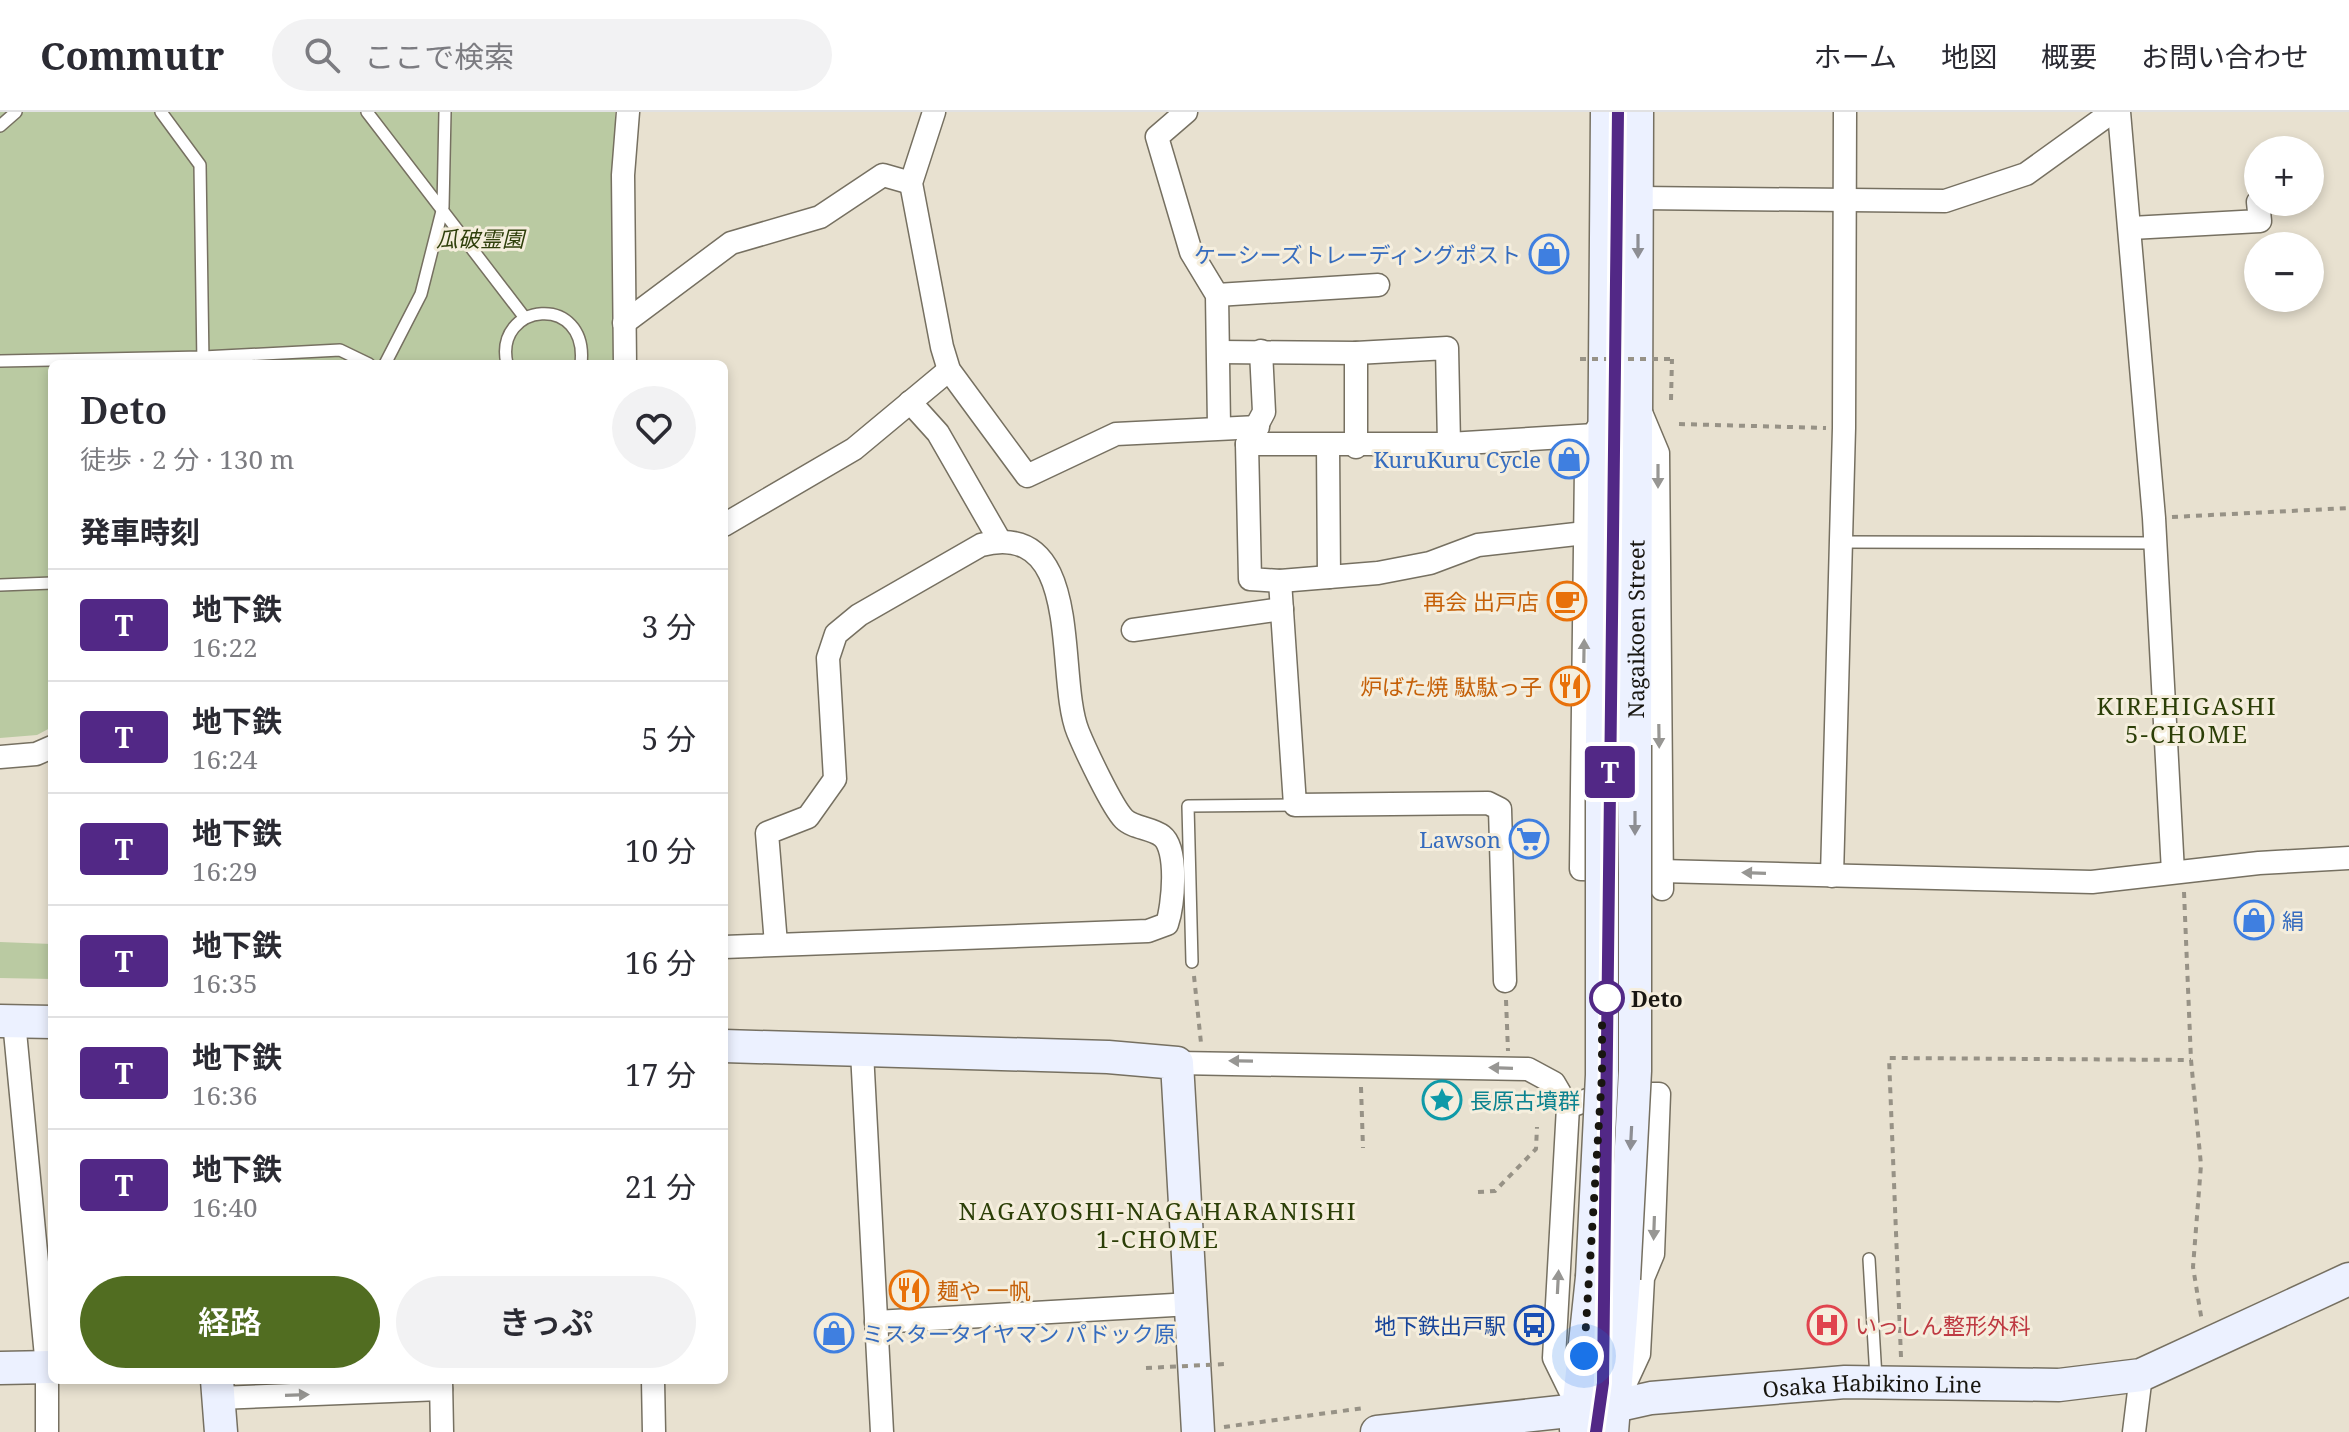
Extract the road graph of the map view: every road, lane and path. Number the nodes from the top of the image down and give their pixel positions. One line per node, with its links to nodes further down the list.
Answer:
1 (16, 112): 13 (lane)
2 (161, 112): 28 (lane)
3 (367, 112): 17 (lane)
4 (445, 112): 17 (lane)
5 (628, 112): 23 (street)
6 (934, 112): 14 (street)
7 (1186, 112): 21 (street)
8 (1607, 112): 38 (main road, Nagaikoen Street)
9 (1637, 112): 15 (main road, Nagaikoen Street)
10 (1845, 112): 16 (street)
11 (2112, 112): 16 (street)
12 (2119, 112): 19 (street)
13 (0, 126)
14 (911, 183): 23 (street); 37 (street)
15 (1639, 198): 16 (street); 41 (main road, Nagaikoen Street, one-way to 41)
16 (1843, 198): 44 (street)
17 (443, 207): 22 (lane); 31 (lane)
18 (2259, 216): 19 (street)
19 (2131, 228): 51 (street)
20 (1378, 285): 21 (street)
21 (1217, 295): 25 (street)
22 (525, 318): 32 (lane); 33 (lane)
23 (624, 323): 34 (street)
24 (1261, 351): 25 (street); 26 (street); 46 (street)
25 (1219, 352): 43 (street)
26 (1356, 353): 47 (street); 49 (street)
27 (1580, 359): 39 (path, bridge)
28 (203, 360)
29 (215, 360): 30 (lane)
30 (361, 360)
31 (387, 360)
32 (507, 360)
33 (581, 360)
34 (625, 360)
35 (0, 361): 36 (lane)
36 (48, 361)
37 (949, 370): 40 (street); 43 (street)
38 (1605, 400): 45 (street); 104 (main road, Nagaikoen Street, bridge)
39 (1671, 400)
40 (910, 402): 52 (street); 54 (street)
41 (1637, 402): 69 (street, one-way to 69); 102 (main road, Nagaikoen Street, one-way to 102, bridge)
42 (1679, 424): 44 (path)
43 (1219, 426): 46 (street)
44 (1844, 428): 55 (street)
45 (1595, 435): 47 (street); 53 (street)
46 (1253, 436): 48 (street); 58 (street)
47 (1449, 444): 49 (street)
48 (1328, 445): 49 (street); 57 (street)
49 (1356, 447)
50 (2349, 508): 51 (path)
51 (2154, 518): 56 (street)
52 (728, 523)
53 (1585, 533): 57 (street); 69 (street, one-way to 53)
54 (1000, 541): 70 (street); 70 (street)
55 (1841, 542): 56 (lane); 68 (street)
56 (2154, 543): 67 (street)
57 (1329, 577): 58 (street)
58 (1280, 581): 61 (street)
59 (48, 583): 60 (lane)
60 (0, 585)
61 (1282, 609): 62 (street); 65 (street)
62 (1133, 630)
63 (48, 749): 64 (street)
64 (0, 757)
65 (1295, 805): 72 (lane); 73 (street)
66 (2349, 858): 67 (street)
67 (2178, 872): 68 (street); 78 (path)
68 (1832, 876): 69 (street, one-way to 69)
69 (1662, 879)
70 (776, 944): 71 (street)
71 (728, 947)
72 (1192, 962): 79 (path)
73 (1505, 981): 81 (path)
74 (7, 1021): 75 (main road); 91 (street)
75 (48, 1022)
76 (728, 1046): 77 (main road)
77 (862, 1052): 79 (main road); 89 (street)
78 (2191, 1060): 90 (path); 97 (path)
79 (1190, 1062): 80 (street, one-way to 79); 88 (main road)
80 (1361, 1064): 81 (street, one-way to 80); 84 (path)
81 (1510, 1068): 82 (street)
82 (1568, 1107): 102 (street, one-way to 102); 104 (street, one-way to 82)
83 (1537, 1127): 85 (path)
84 (1363, 1148)
85 (1478, 1192)
86 (1869, 1259): 97 (lane)
87 (2349, 1279): 90 (main road, Osaka Habikino Line)
88 (1191, 1304): 89 (street); 105 (main road)
89 (876, 1322): 110 (street)
90 (2206, 1348): 96 (main road, Osaka Habikino Line)
91 (48, 1359)
92 (1226, 1364): 95 (path, bridge)
93 (48, 1367): 94 (main road)
94 (0, 1368)
95 (1146, 1368)
96 (2141, 1375): 97 (main road, Osaka Habikino Line); 111 (street)
97 (1889, 1383): 102 (main road, Osaka Habikino Line)
98 (48, 1384): 106 (street)
99 (653, 1384): 109 (street)
100 (441, 1385): 101 (street, one-way to 100); 108 (street)
101 (218, 1389): 107 (main road)
102 (1613, 1419): 104 (main road, Osaka Habikino Line)
103 (1371, 1420): 104 (main road, Osaka Habikino Line); 105 (path)
104 (1578, 1421)
105 (1211, 1425)
106 (47, 1432)
107 (221, 1432)
108 (442, 1432)
109 (654, 1432)
110 (882, 1432)
111 (2134, 1432)

